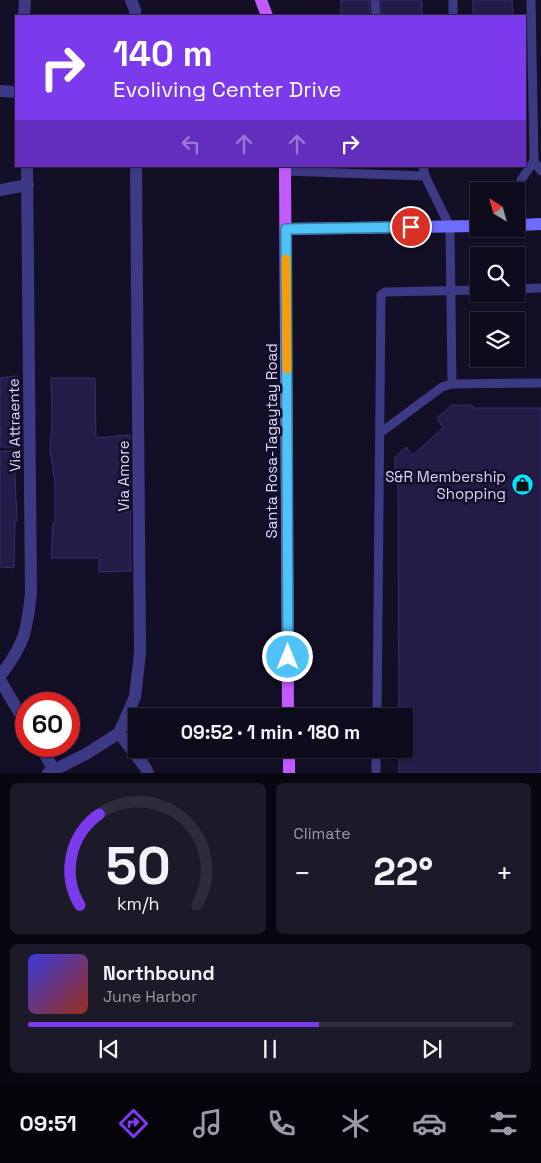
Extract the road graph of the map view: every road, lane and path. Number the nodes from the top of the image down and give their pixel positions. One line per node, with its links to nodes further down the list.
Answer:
1 (25, 0): 7 (street)
2 (130, 0): 8 (street)
3 (262, 0): 9 (main road)
4 (375, 0): 10 (lane)
5 (453, 0): 11 (lane)
6 (531, 0): 12 (lane)
7 (24, 15)
8 (135, 15)
9 (267, 15)
10 (376, 15)
11 (453, 15)
12 (528, 54): 15 (lane)
13 (0, 92): 14 (street)
14 (15, 92)
15 (534, 161): 21 (lane); 23 (lane)
16 (27, 167): 24 (street, Via Attraente)
17 (136, 167): 43 (street, Via Amore)
18 (423, 167): 22 (lane)
19 (285, 168): 20 (lane); 30 (main road, Santa Rosa-Tagaytay Road)
20 (352, 170): 22 (lane)
21 (541, 171)
22 (425, 176): 29 (lane)
23 (522, 182)
24 (28, 185): 25 (street); 38 (street, Via Attraente)
25 (0, 190)
26 (541, 224): 27 (street)
27 (525, 225)
28 (470, 226): 29 (street)
29 (450, 227): 30 (street); 33 (lane)
30 (286, 229): 41 (main road, Santa Rosa-Tagaytay Road)
31 (541, 288): 32 (lane)
32 (525, 289)
33 (451, 290): 34 (lane); 36 (lane); 37 (lane)
34 (470, 290)
35 (541, 383): 36 (lane)
36 (452, 384): 37 (lane)
37 (380, 433): 42 (lane)
38 (0, 676)
39 (0, 680): 40 (street)
40 (15, 705)
41 (288, 708)
42 (376, 708)
43 (119, 733): 47 (street); 48 (street)
44 (45, 757): 47 (street)
45 (289, 758): 49 (main road)
46 (376, 758): 50 (lane)
47 (51, 771)
48 (148, 773)
49 (289, 773)
50 (376, 773)

